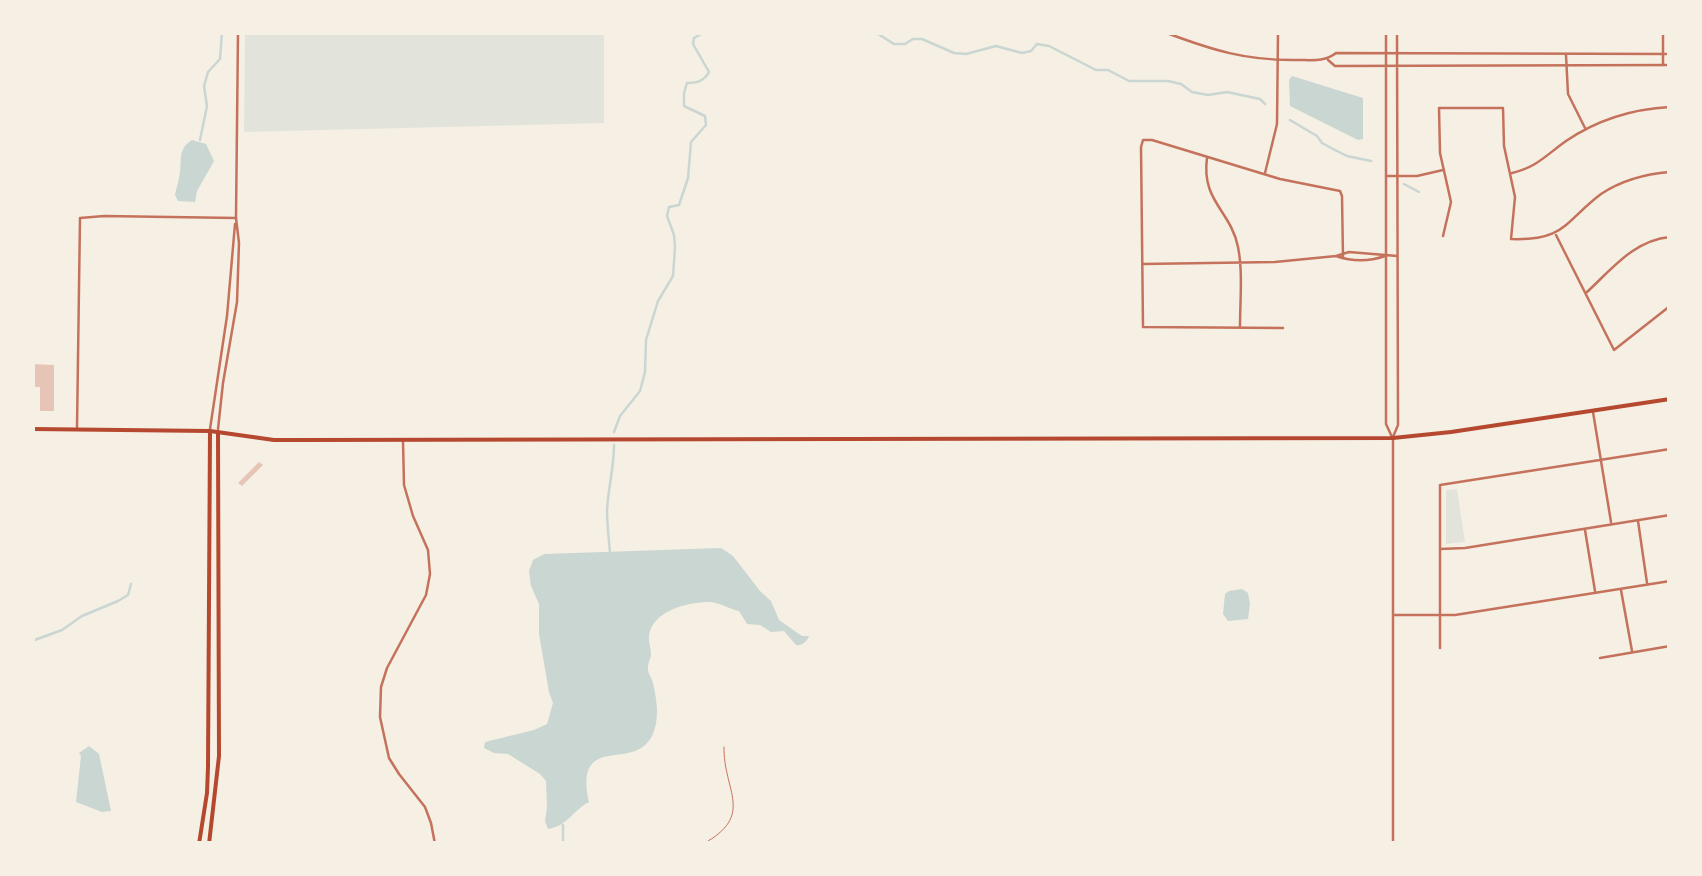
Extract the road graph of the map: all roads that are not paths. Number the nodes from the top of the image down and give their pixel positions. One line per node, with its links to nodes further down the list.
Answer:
1 (238, 32): 29 (street)
2 (1164, 32): 13 (street)
3 (1278, 32): 13 (street)
4 (1386, 32): 9 (street)
5 (1397, 32): 8 (street)
6 (1663, 32): 11 (street)
7 (1669, 32): 12 (street)
8 (1397, 52): 9 (street); 10 (street); 18 (street)
9 (1387, 53): 14 (street); 17 (street)
10 (1566, 53): 11 (street); 19 (street)
11 (1663, 54): 12 (street); 15 (street)
12 (1669, 54): 16 (street)
13 (1278, 60): 14 (street); 26 (street)
14 (1328, 60): 17 (street)
15 (1663, 65): 16 (street); 19 (street)
16 (1669, 65)
17 (1387, 66): 18 (street); 27 (street)
18 (1397, 66): 19 (street); 28 (street)
19 (1567, 66): 21 (street)
20 (1670, 107): 21 (street)
21 (1586, 129): 25 (street)
22 (1207, 157): 26 (street); 36 (street); 37 (street)
23 (1443, 170): 25 (street); 28 (street); 31 (street)
24 (1670, 172): 30 (street)
25 (1510, 173): 30 (street)
26 (1264, 174): 33 (street)
27 (1386, 176): 28 (street); 34 (street)
28 (1397, 176): 35 (street)
29 (236, 218): 47 (street); 48 (street); 49 (street)
30 (1556, 233): 38 (street)
31 (1443, 236)
32 (1670, 237): 38 (street)
33 (1343, 256): 34 (street); 34 (street); 36 (street)
34 (1386, 256): 35 (street); 42 (street)
35 (1397, 256): 43 (street)
36 (1239, 262): 37 (street); 40 (street)
37 (1142, 264): 40 (street)
38 (1586, 293): 39 (street)
39 (1670, 306)
40 (1240, 328): 41 (street)
41 (1283, 328)
42 (1386, 370): 43 (street); 50 (street)
43 (1398, 370): 50 (street)
44 (1670, 399): 45 (main road)
45 (1593, 410): 50 (main road); 53 (street)
46 (32, 429): 47 (main road)
47 (77, 429): 48 (main road)
48 (210, 431): 49 (main road); 70 (main road)
49 (218, 432): 51 (main road); 71 (main road)
50 (1393, 438): 51 (main road); 63 (street)
51 (403, 440): 72 (street)
52 (1670, 449): 53 (street)
53 (1601, 459): 56 (street); 58 (street)
54 (1670, 514): 55 (street)
55 (1637, 520): 56 (street); 60 (street)
56 (1612, 524): 57 (street)
57 (1585, 528): 58 (street); 62 (street)
58 (1440, 549): 64 (street)
59 (1670, 581): 60 (street)
60 (1647, 584): 61 (street)
61 (1621, 588): 62 (street); 67 (street)
62 (1595, 592): 64 (street)
63 (1393, 615): 64 (street); 74 (street)
64 (1440, 615): 66 (street)
65 (1670, 646): 67 (street)
66 (1440, 648)
67 (1632, 652): 68 (street)
68 (1600, 658)
69 (724, 747): 73 (lane)
70 (199, 844)
71 (209, 844)
72 (434, 844)
73 (703, 844)
74 (1392, 844)

